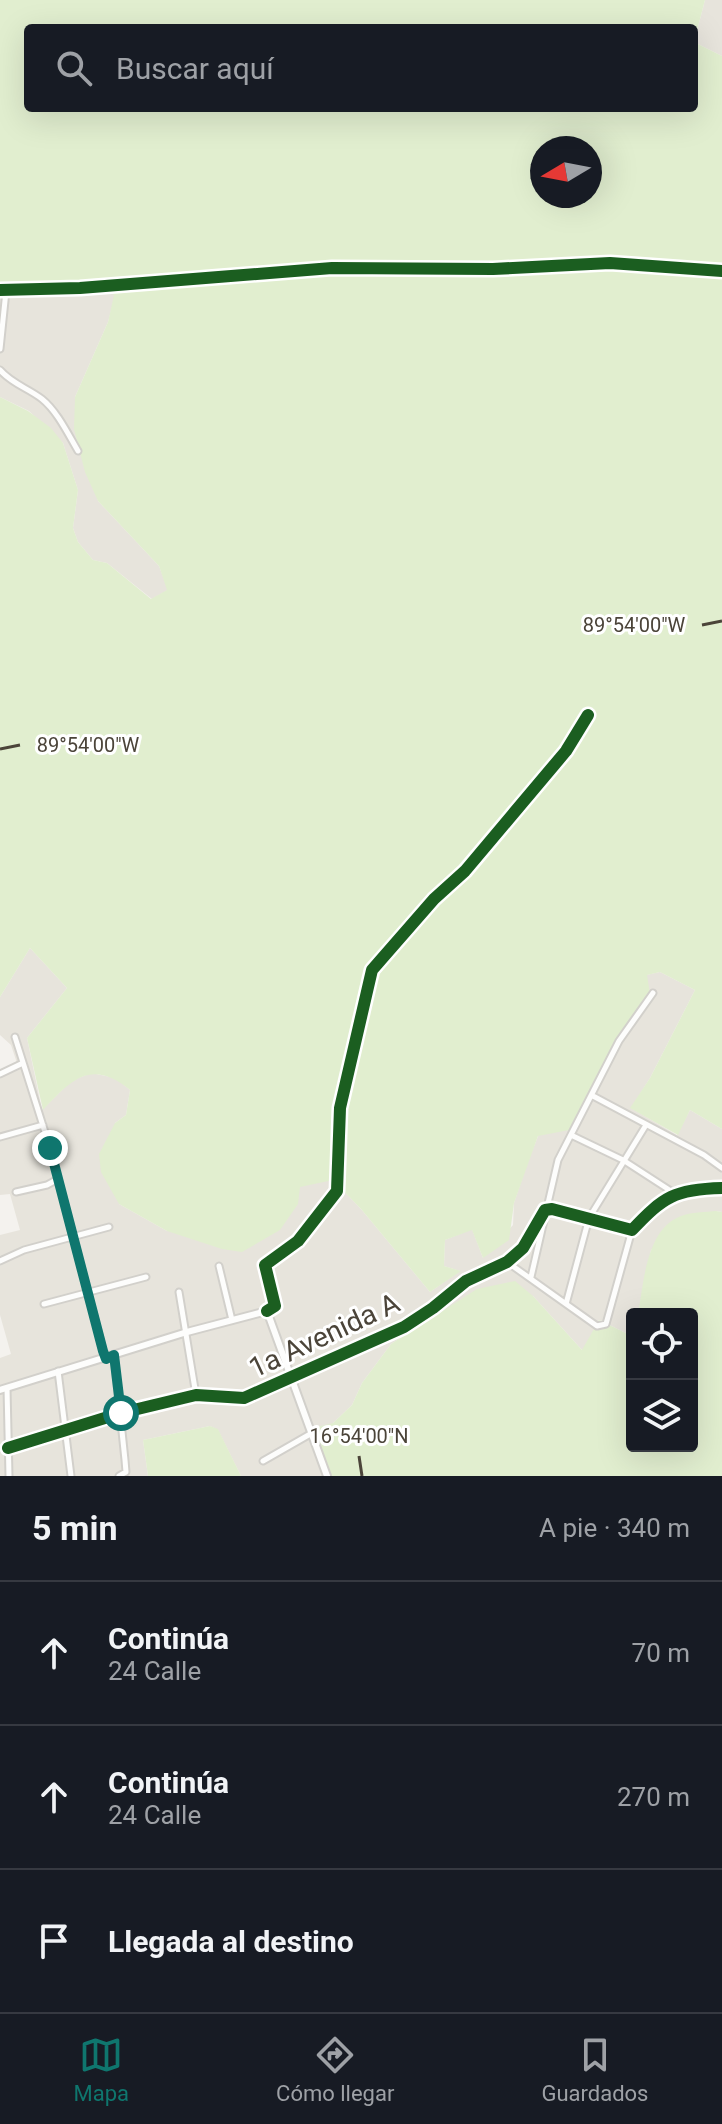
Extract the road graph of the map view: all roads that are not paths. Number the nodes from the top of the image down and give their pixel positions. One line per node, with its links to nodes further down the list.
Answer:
1 (722, 271): 2 (street)
2 (3, 291): 3 (street)
3 (0, 349)
4 (0, 370): 5 (street)
5 (78, 451)
6 (588, 715): 36 (street)
7 (653, 993): 11 (street)
8 (15, 1037): 9 (street)
9 (23, 1063): 10 (street); 12 (street)
10 (0, 1074)
11 (593, 1096): 13 (street); 14 (street)
12 (43, 1125): 15 (street); 18 (street)
13 (646, 1125): 16 (street); 17 (street)
14 (573, 1136): 16 (street); 22 (street)
15 (0, 1137)
16 (623, 1160): 21 (street); 23 (street)
17 (722, 1168)
18 (58, 1179): 20 (street); 26 (street)
19 (722, 1188): 21 (street)
20 (16, 1192)
21 (674, 1193): 25 (street)
22 (545, 1210): 23 (street); 28 (street); 31 (street)
23 (589, 1218): 25 (street); 35 (street)
24 (109, 1227): 26 (street)
25 (632, 1230): 35 (street)
26 (73, 1236): 27 (street); 33 (street)
27 (0, 1261)
28 (507, 1262): 31 (street); 42 (street, 1a Avenida A)
29 (219, 1266): 37 (street)
30 (146, 1277): 33 (street)
31 (531, 1277): 35 (street)
32 (179, 1292): 38 (street)
33 (88, 1293): 34 (street); 40 (street)
34 (44, 1304)
35 (566, 1304)
36 (267, 1311): 37 (street); 42 (street)
37 (232, 1320): 38 (street)
38 (187, 1332): 39 (street); 44 (street)
39 (114, 1355): 40 (street); 45 (street)
40 (106, 1359): 41 (street)
41 (58, 1371): 43 (street); 46 (street)
42 (291, 1377): 44 (street, 1a Avenida A); 47 (street)
43 (3, 1389): 48 (street)
44 (196, 1395): 45 (street, 1a Avenida A)
45 (121, 1413): 46 (street, 1a Avenida A); 52 (street)
46 (66, 1431): 48 (street, 1a Avenida A); 51 (street)
47 (312, 1433): 49 (street); 53 (street)
48 (8, 1448): 50 (street)
49 (263, 1461)
50 (9, 1476)
51 (71, 1476)
52 (119, 1476)
53 (327, 1476)

